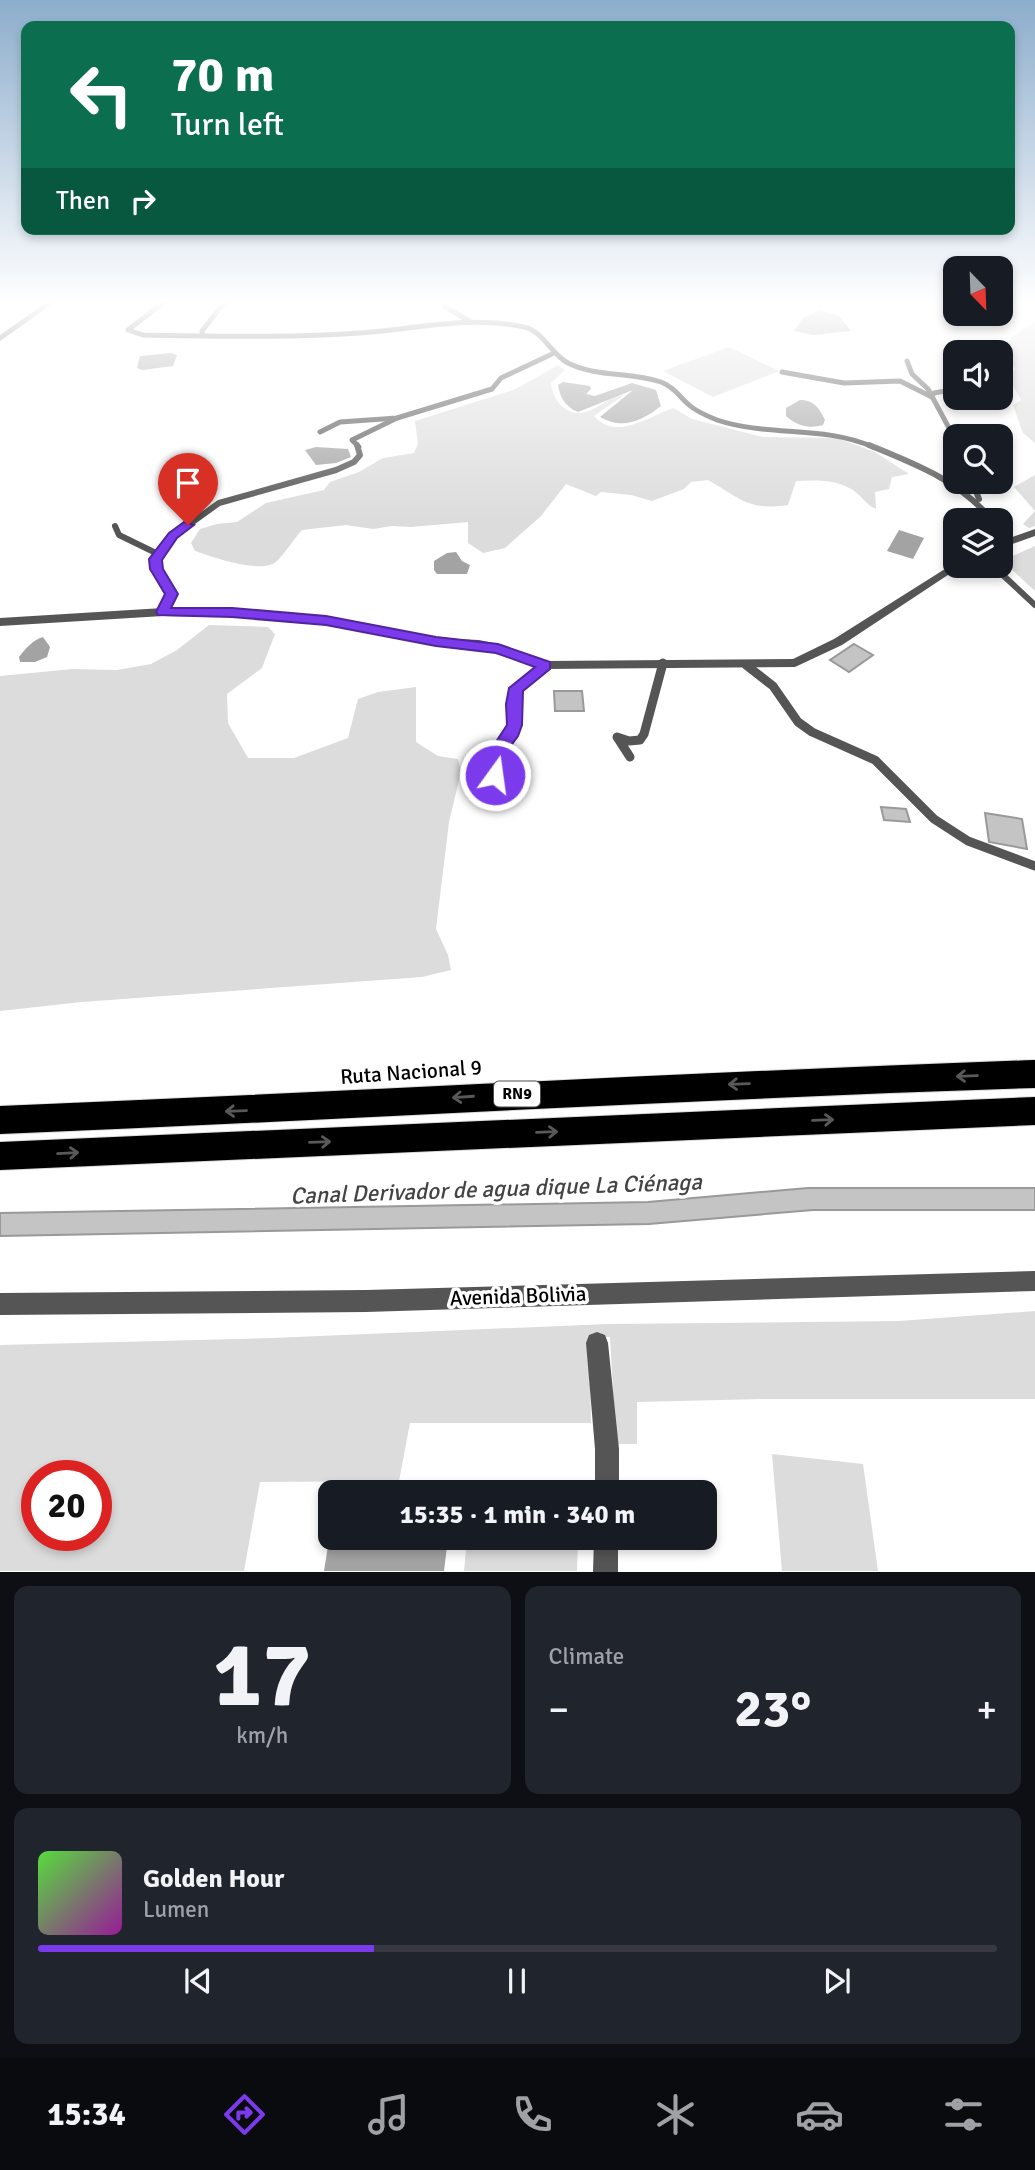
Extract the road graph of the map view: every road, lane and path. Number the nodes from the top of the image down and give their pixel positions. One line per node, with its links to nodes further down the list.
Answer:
1 (511, 373): 7 (lane)
2 (590, 373): 11 (lane)
3 (790, 373): 6 (lane)
4 (912, 373): 6 (lane)
5 (943, 391): 6 (lane)
6 (932, 397): 8 (lane)
7 (397, 418): 9 (lane); 15 (lane)
8 (947, 424)
9 (320, 432)
10 (978, 494): 11 (lane)
11 (984, 508)
12 (115, 526): 15 (lane)
13 (1035, 532): 14 (street)
14 (1013, 540)
15 (158, 554): 19 (lane)
16 (943, 574): 22 (street)
17 (1006, 578): 18 (lane)
18 (1035, 605)
19 (163, 612): 20 (street); 23 (street)
20 (0, 622)
21 (663, 663): 22 (street); 23 (street); 24 (lane)
22 (746, 665): 26 (lane)
23 (545, 666): 25 (lane)
24 (630, 757)
25 (495, 775)
26 (1035, 866)
27 (1035, 1074): 29 (highway, Ruta Nacional 9 / RN9, one-way to 29)
28 (1035, 1111): 30 (highway, RN9, one-way to 28)
29 (0, 1120)
30 (0, 1156)
31 (1035, 1281): 32 (street, Avenida Bolivia)
32 (0, 1304)
33 (597, 1343): 34 (street)
34 (607, 1480)
35 (606, 1550): 36 (street)
36 (605, 1572)

